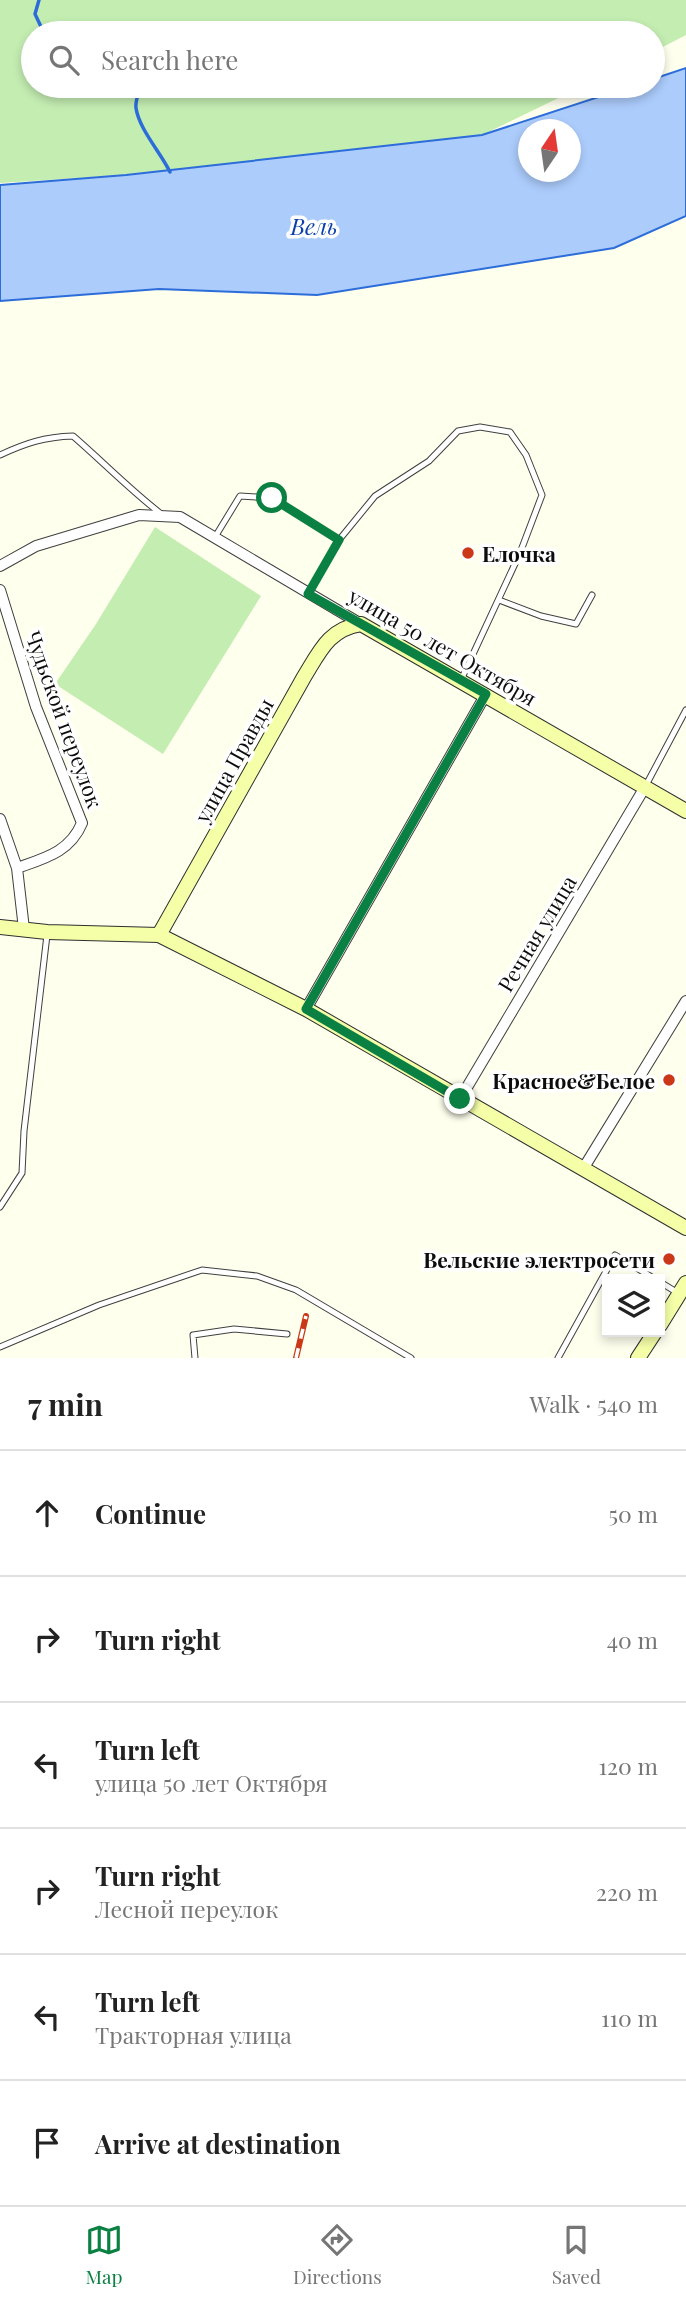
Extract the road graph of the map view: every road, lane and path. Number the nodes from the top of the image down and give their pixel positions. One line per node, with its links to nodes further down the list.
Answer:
1 (0, 455): 2 (lane)
2 (163, 515): 3 (street, улица 50 лет Октября); 5 (street)
3 (215, 537): 4 (lane); 7 (street, улица 50 лет Октября)
4 (339, 540): 7 (lane); 9 (lane)
5 (0, 566)
6 (0, 590): 17 (street, Чудьской переулок)
7 (308, 594): 10 (street, улица 50 лет Октября)
8 (592, 595): 9 (lane)
9 (499, 600): 11 (lane)
10 (361, 624): 11 (street, улица 50 лет Октября); 21 (street, улица Правды)
11 (461, 680): 12 (street, улица 50 лет Октября)
12 (486, 694): 14 (street, улица 50 лет Октября); 23 (street)
13 (686, 710): 14 (lane)
14 (645, 787): 15 (street, улица 50 лет Октября); 24 (street, Речная улица)
15 (686, 811)
16 (0, 818): 17 (street)
17 (17, 868): 19 (street)
18 (0, 927): 19 (street)
19 (24, 929): 20 (street)
20 (47, 932): 21 (street); 26 (lane)
21 (159, 935): 23 (street)
22 (686, 1001): 25 (street)
23 (306, 1009): 24 (street)
24 (460, 1099): 25 (street)
25 (583, 1169): 27 (street)
26 (0, 1207)
27 (686, 1228)
28 (604, 1274): 29 (lane)
29 (647, 1274)
30 (602, 1278): 39 (lane)
31 (665, 1284): 32 (lane)
32 (683, 1289): 33 (street)
33 (665, 1317)
34 (286, 1334): 37 (lane)
35 (652, 1337): 40 (street)
36 (0, 1347): 38 (lane)
37 (195, 1358)
38 (411, 1358)
39 (558, 1358)
40 (638, 1358)

